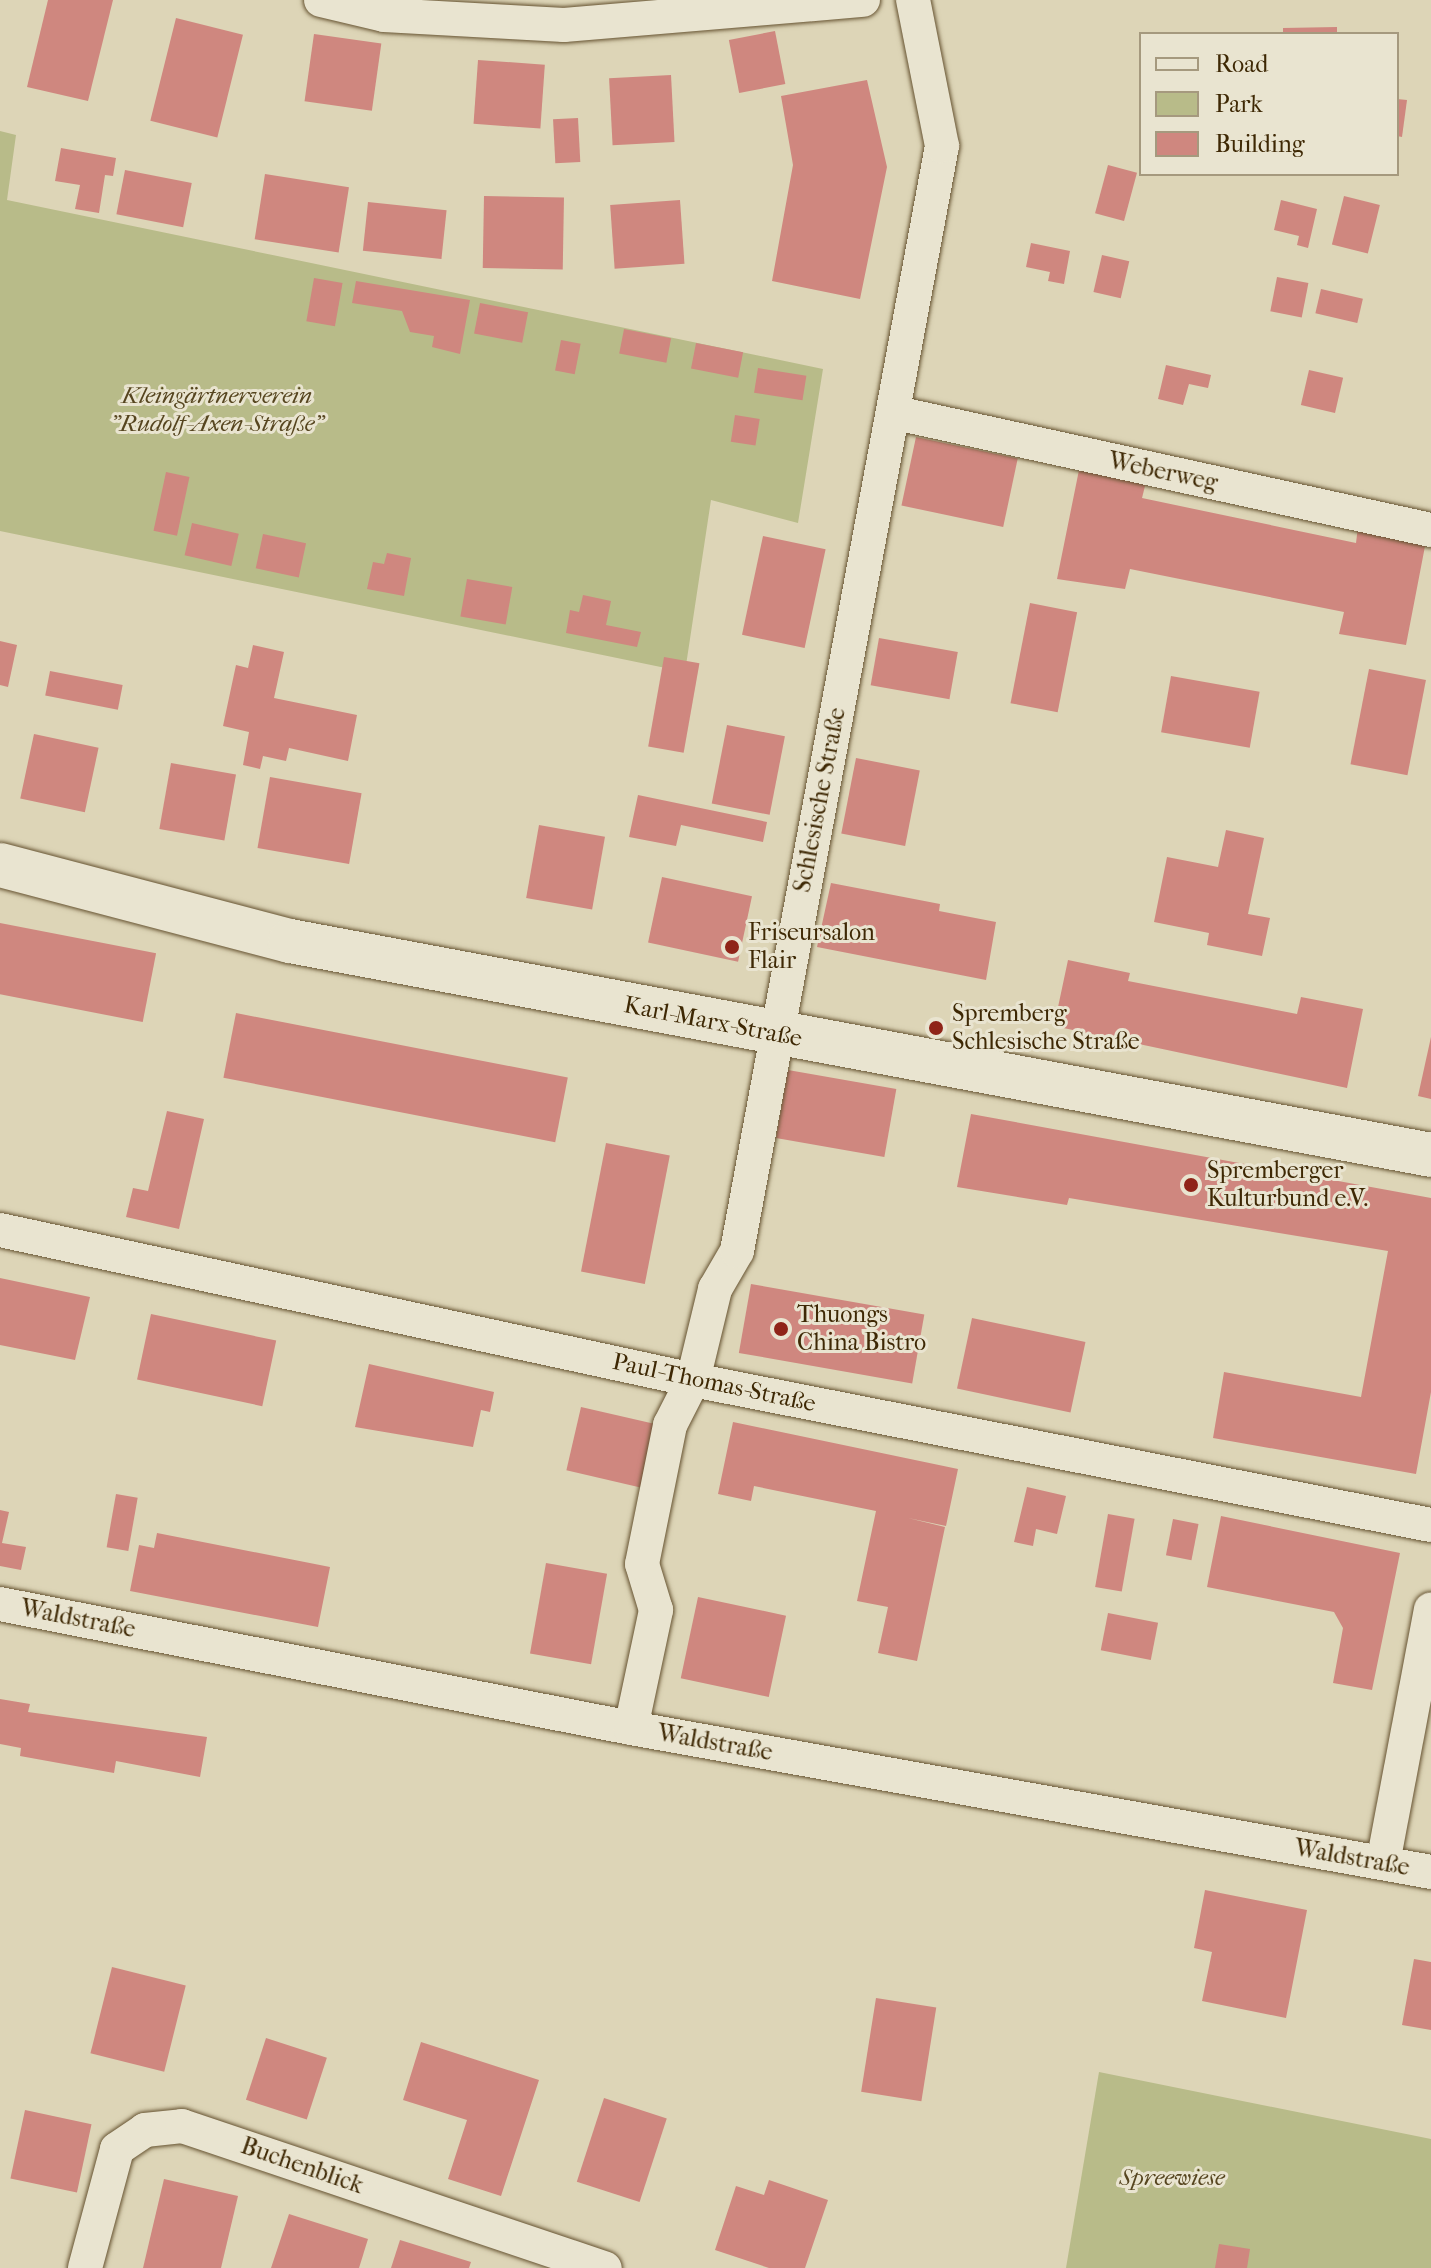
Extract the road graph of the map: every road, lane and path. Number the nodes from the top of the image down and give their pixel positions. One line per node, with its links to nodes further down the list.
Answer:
1 (321, 0): 2 (street)
2 (863, 0)
3 (913, 0): 4 (street, Schlesische Straße)
4 (896, 413): 5 (street, Weberweg); 7 (street, Schlesische Straße)
5 (1431, 530)
6 (0, 865): 7 (main road, Karl-Marx-Straße)
7 (775, 1034): 8 (main road, Karl-Marx-Straße); 10 (street, Schlesische Straße)
8 (1431, 1155)
9 (0, 1230): 10 (street, Paul-Thomas-Straße)
10 (693, 1380): 11 (street, Paul-Thomas-Straße); 14 (street, Schlesische Straße)
11 (1431, 1525)
12 (0, 1604): 14 (street, Waldstraße)
13 (1431, 1610): 15 (street)
14 (631, 1728): 15 (street, Waldstraße)
15 (1383, 1863): 16 (street, Waldstraße)
16 (1431, 1872)
17 (85, 2268): 18 (street, Buchenblick)
18 (605, 2268)

